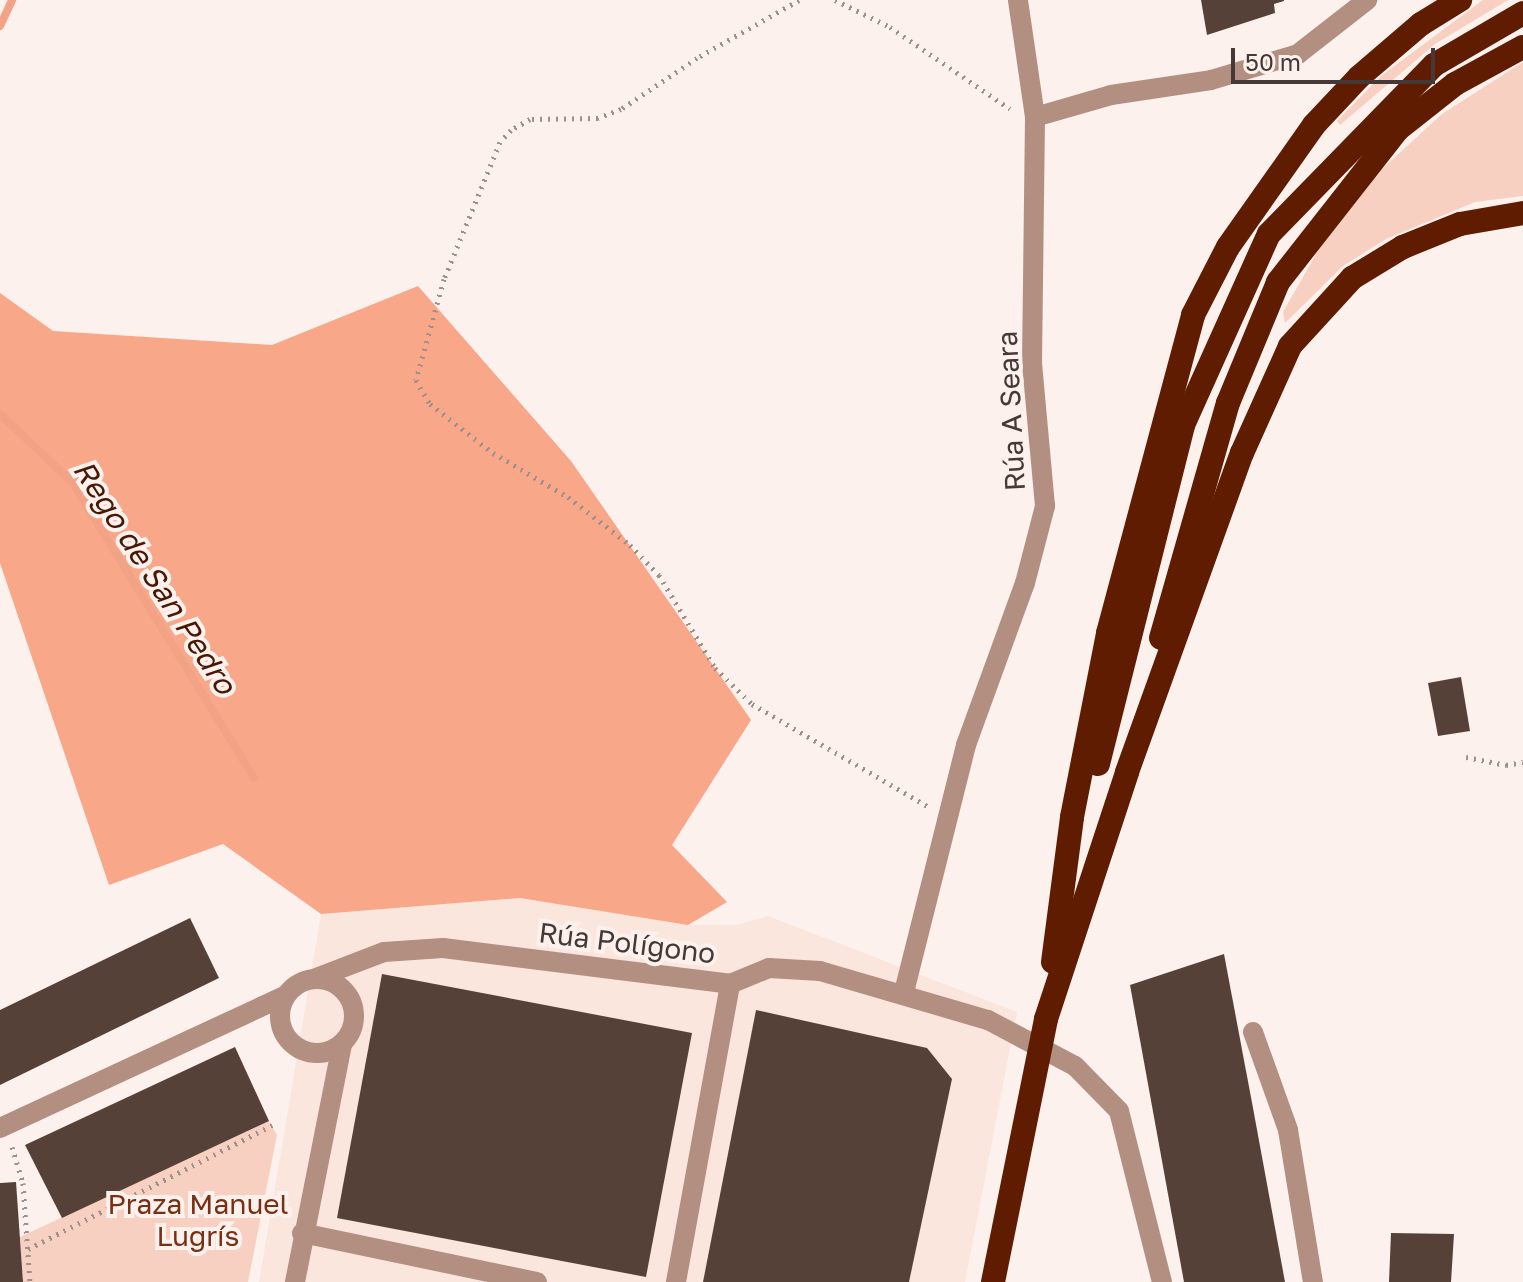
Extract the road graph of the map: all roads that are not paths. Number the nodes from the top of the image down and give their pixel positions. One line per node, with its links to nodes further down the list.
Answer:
1 (1018, 0): 6 (street, Rúa A Seara)
2 (1367, 0): 6 (street)
3 (1460, 0): 9 (highway)
4 (1523, 13): 9 (highway)
5 (1523, 47): 8 (highway)
6 (1035, 117): 12 (street, Rúa A Seara)
7 (1523, 213): 8 (highway)
8 (1127, 772): 14 (highway)
9 (1061, 910): 14 (highway)
10 (316, 978): 11 (street, Rúa Polígono); 13 (street); 16 (street)
11 (730, 984): 12 (street); 21 (street, Rúa Polígono)
12 (904, 992): 23 (street)
13 (285, 996): 16 (street); 17 (street)
14 (1046, 1019): 22 (highway)
15 (1253, 1032): 24 (street)
16 (342, 1044): 18 (street)
17 (0, 1128)
18 (302, 1233): 19 (street); 20 (street)
19 (295, 1282)
20 (537, 1282)
21 (676, 1282)
22 (993, 1282)
23 (1162, 1282)
24 (1313, 1282)

